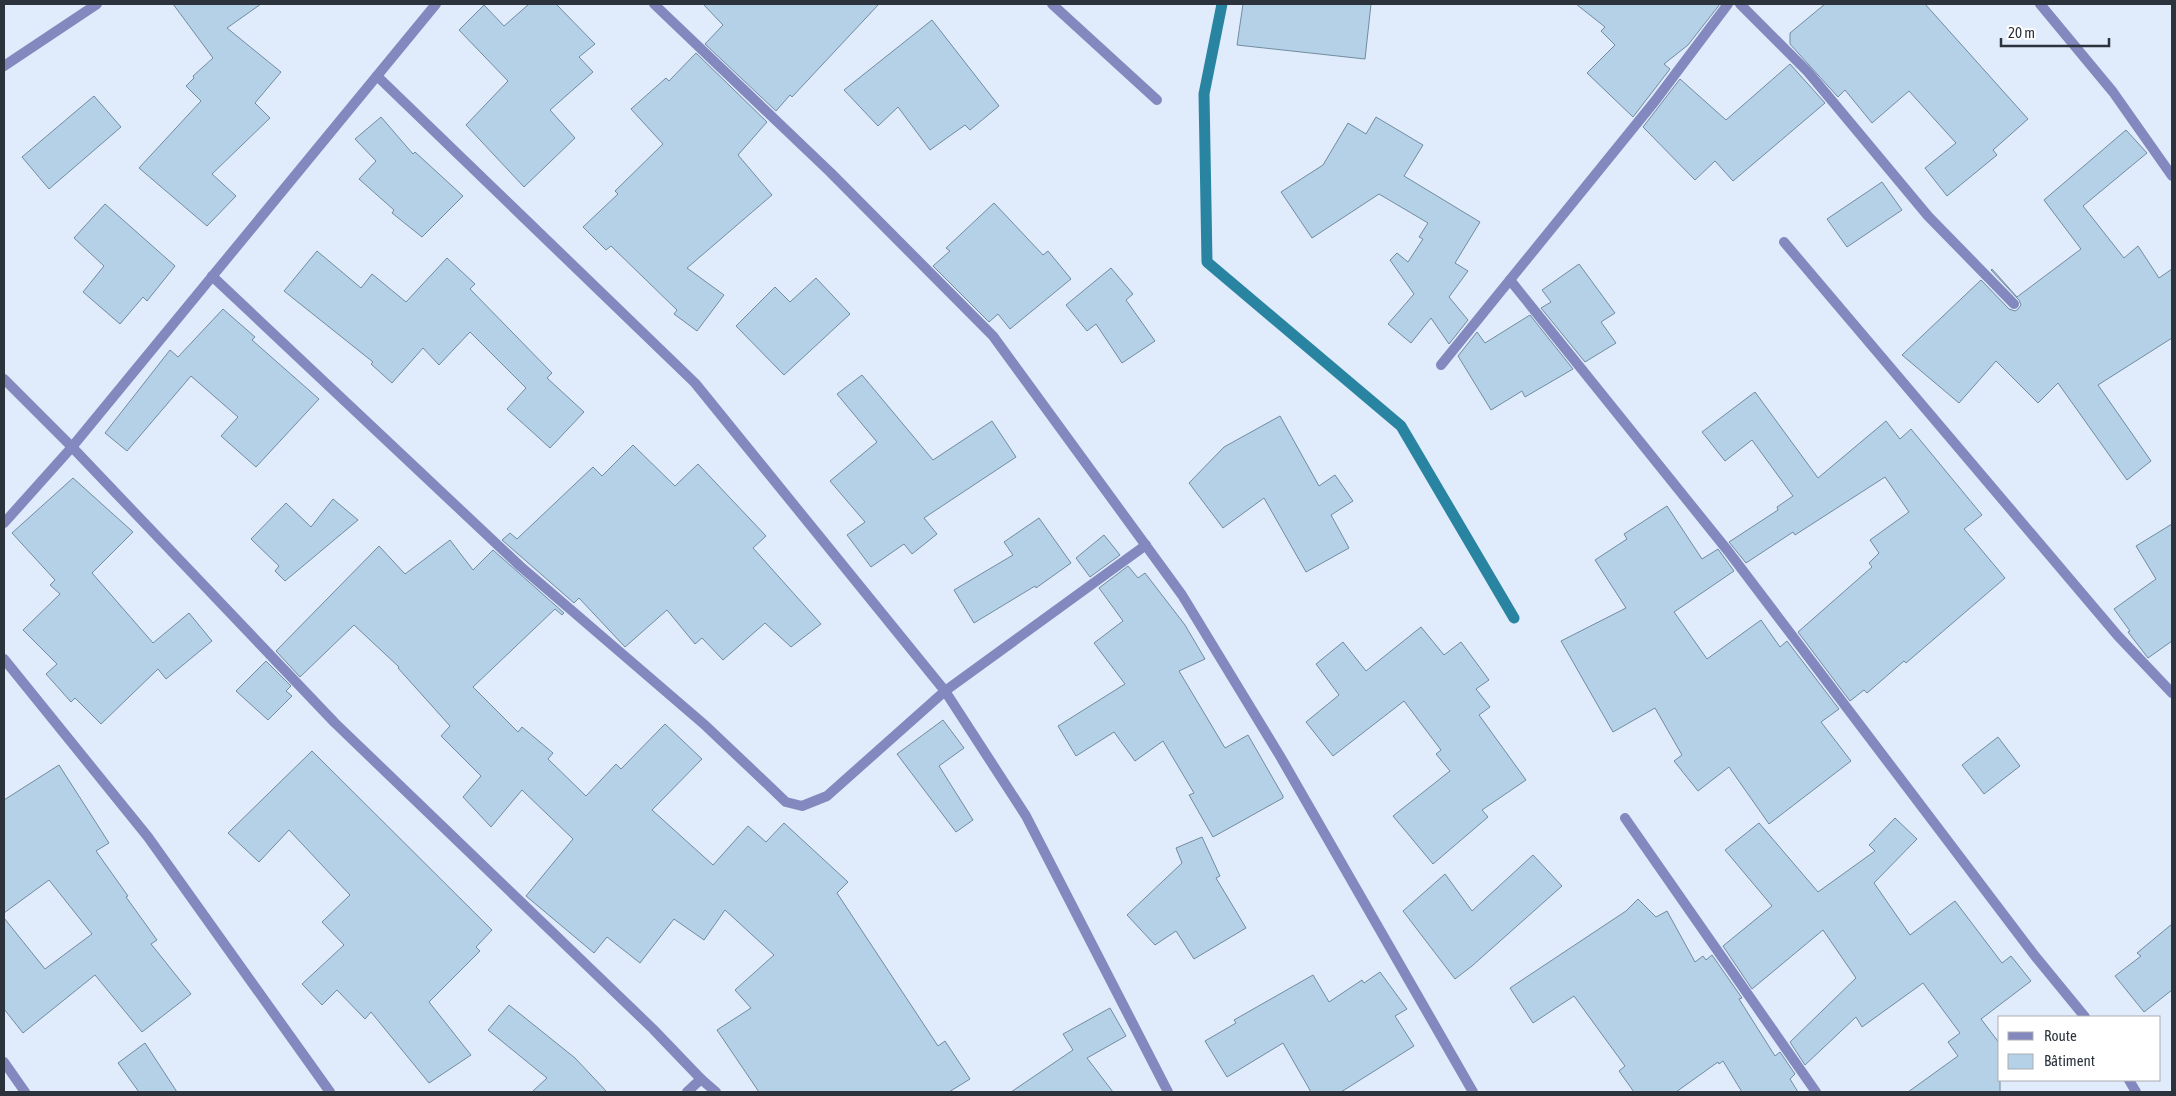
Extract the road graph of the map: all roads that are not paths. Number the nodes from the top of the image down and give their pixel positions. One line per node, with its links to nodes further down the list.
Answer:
1 (97, 4): 8 (street)
2 (436, 4): 9 (street)
3 (654, 4): 20 (street)
4 (1052, 4): 10 (street)
5 (1728, 4): 14 (street)
6 (1740, 4): 15 (street)
7 (2040, 4): 11 (street)
8 (4, 66)
9 (377, 76): 13 (street); 22 (street)
10 (1157, 100)
11 (2172, 176)
12 (1784, 242): 23 (street)
13 (212, 276): 18 (street); 22 (street)
14 (1510, 280): 16 (street); 25 (street)
15 (2014, 304)
16 (1441, 365)
17 (4, 379): 18 (street)
18 (72, 447): 19 (street); 27 (street)
19 (4, 523)
20 (1146, 545): 22 (street); 34 (street)
21 (4, 659): 30 (street)
22 (945, 691): 33 (street)
23 (2172, 694)
24 (1625, 818): 35 (street)
25 (2084, 1016)
26 (4, 1062): 29 (street)
27 (701, 1079): 31 (street); 32 (street)
28 (2130, 1081): 36 (street)
29 (25, 1092)
30 (330, 1092)
31 (687, 1092)
32 (716, 1092)
33 (1168, 1092)
34 (1473, 1092)
35 (1816, 1092)
36 (2136, 1092)

